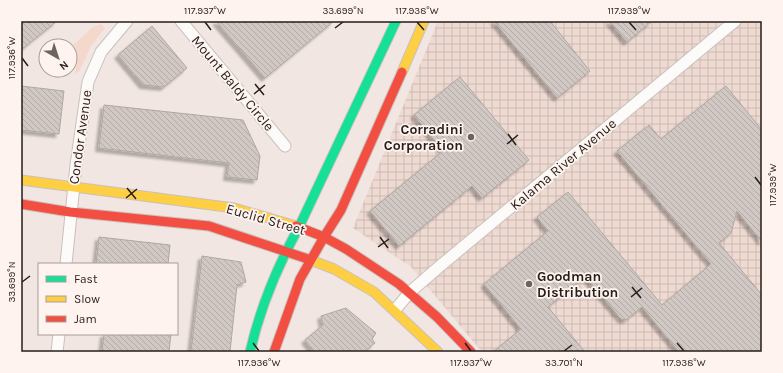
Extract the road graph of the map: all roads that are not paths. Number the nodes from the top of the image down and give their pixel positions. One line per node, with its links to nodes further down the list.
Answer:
1 (127, 21): 8 (street, Condor Avenue)
2 (181, 21): 6 (street, Mount Baldy Circle)
3 (396, 21): 11 (main road)
4 (424, 21): 12 (main road)
5 (735, 21): 16 (street, Kalama River Avenue)
6 (285, 146)
7 (21, 180): 8 (main road, Euclid Street)
8 (73, 186): 10 (street, Condor Avenue); 11 (main road, Euclid Street)
9 (21, 204): 10 (main road, Euclid Street)
10 (70, 212): 13 (main road, Euclid Street); 15 (street, Condor Avenue)
11 (299, 227): 12 (main road, Euclid Street); 13 (main road)
12 (324, 237): 14 (main road); 16 (main road, Euclid Street)
13 (286, 250): 14 (main road, Euclid Street); 20 (main road)
14 (312, 259): 17 (main road, Euclid Street); 21 (main road)
15 (66, 263)
16 (410, 292): 17 (street, Kalama River Avenue); 23 (main road, Euclid Street)
17 (395, 310): 22 (main road, Euclid Street)
18 (59, 335): 19 (street)
19 (57, 352)
20 (250, 352)
21 (274, 352)
22 (438, 352)
23 (471, 352)

